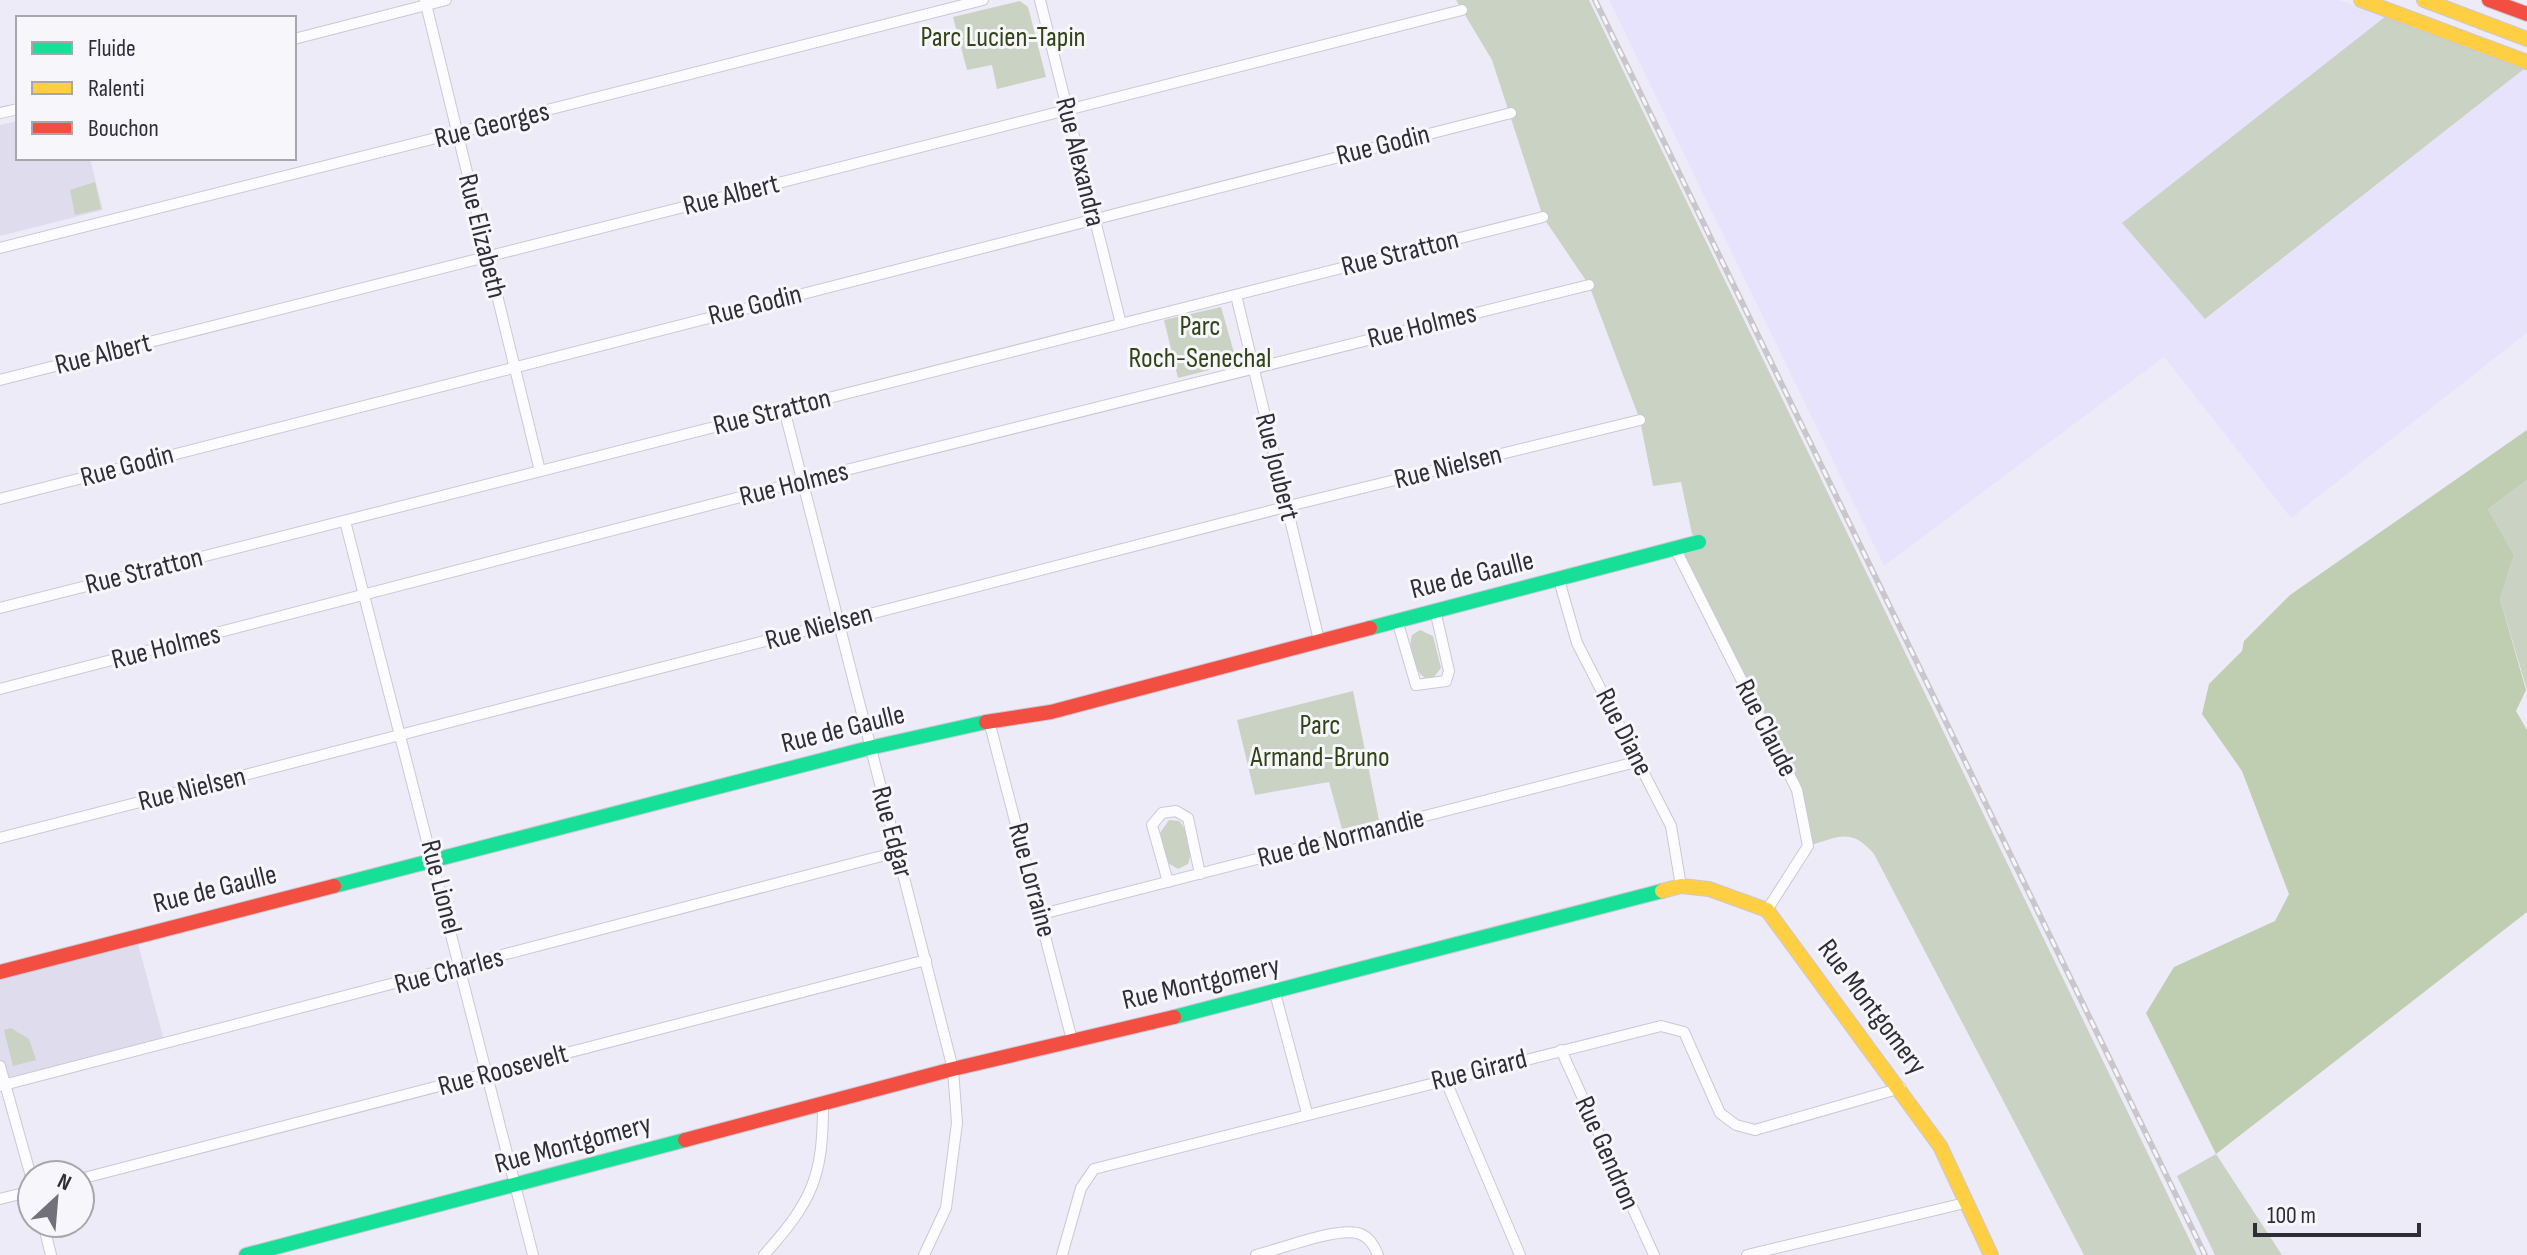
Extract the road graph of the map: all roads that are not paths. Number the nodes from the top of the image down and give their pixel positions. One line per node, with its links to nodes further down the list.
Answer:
1 (446, 0): 7 (street)
2 (983, 0): 15 (street, Rue Georges)
3 (1040, 0): 13 (street, Rue Alexandra)
4 (2361, 0): 12 (main road)
5 (2424, 0): 11 (main road)
6 (2489, 0): 9 (main road)
7 (426, 2): 10 (street); 15 (street, Rue Elizabeth)
8 (1462, 10): 13 (street, Rue Albert)
9 (2527, 14)
10 (296, 38)
11 (2527, 39)
12 (2527, 62)
13 (1066, 110): 17 (street, Rue Alexandra); 19 (street, Rue Albert)
14 (1511, 113): 17 (street, Rue Godin)
15 (458, 134): 18 (street, Rue Georges); 19 (street, Rue Elizabeth)
16 (1543, 217): 21 (street, Rue Stratton)
17 (1095, 219): 22 (street, Rue Alexandra); 23 (street, Rue Godin)
18 (0, 248)
19 (487, 257): 23 (street, Rue Elizabeth); 25 (street, Rue Albert)
20 (1589, 285): 24 (street, Rue Holmes)
21 (1236, 295): 22 (street, Rue Stratton); 24 (street, Rue Joubert)
22 (1121, 324): 26 (street, Rue Stratton)
23 (514, 366): 28 (street, Rue Elizabeth); 30 (street, Rue Godin)
24 (1252, 369): 29 (street, Rue Holmes); 31 (street, Rue Joubert)
25 (0, 380)
26 (784, 409): 28 (street, Rue Stratton); 29 (street, Rue Edgar)
27 (1640, 420): 31 (street, Rue Nielsen)
28 (540, 471): 32 (street, Rue Stratton)
29 (802, 481): 36 (street, Rue Holmes); 40 (street, Rue Edgar)
30 (0, 499)
31 (1287, 507): 40 (street, Rue Nielsen); 41 (street, Rue Joubert)
32 (345, 521): 36 (street, Rue Lionel); 37 (street, Rue Stratton)
33 (1699, 542): 34 (main road, Rue de Gaulle)
34 (1675, 548): 35 (main road, Rue de Gaulle); 53 (street, Rue Claude)
35 (1559, 580): 38 (main road, Rue de Gaulle); 46 (street, Rue Diane)
36 (363, 597): 42 (street, Rue Holmes); 44 (street, Rue Lionel)
37 (0, 608)
38 (1435, 610): 39 (main road, Rue de Gaulle); 39 (street)
39 (1397, 620): 41 (main road, Rue de Gaulle)
40 (838, 622): 44 (street, Rue Nielsen); 45 (street, Rue Edgar)
41 (1319, 640): 43 (main road, Rue de Gaulle)
42 (0, 689)
43 (989, 721): 45 (main road, Rue de Gaulle); 54 (street, Rue Lorraine)
44 (399, 736): 47 (street, Rue Nielsen); 49 (street, Rue Lionel)
45 (869, 748): 48 (street, Rue Edgar); 49 (main road, Rue de Gaulle)
46 (1640, 761): 50 (street, Rue de Normandie); 52 (street, Rue Diane)
47 (0, 838)
48 (897, 852): 55 (street, Rue Edgar); 56 (street, Rue Charles)
49 (434, 862): 56 (street, Rue Lionel); 57 (main road, Rue de Gaulle)
50 (1200, 874): 51 (street, Rue de Normandie); 51 (street)
51 (1168, 882): 54 (street, Rue de Normandie)
52 (1681, 886): 53 (main road, Rue Montgomery); 58 (main road, Rue Montgomery)
53 (1767, 910): 66 (main road, Rue Montgomery)
54 (1042, 914): 59 (street, Rue Lorraine)
55 (926, 960): 62 (street, Rue Edgar); 63 (street, Rue Roosevelt)
56 (461, 968): 63 (street, Rue Lionel); 65 (street, Rue Charles)
57 (0, 972)
58 (1275, 993): 59 (main road, Rue Montgomery); 68 (street)
59 (1072, 1040): 62 (main road, Rue Montgomery)
60 (1561, 1050): 64 (street, Rue Girard); 66 (street, Rue Girard); 81 (street, Rue Gendron)
61 (0, 1066): 65 (street)
62 (953, 1069): 67 (main road, Rue Montgomery); 76 (street, Rue Edgar)
63 (488, 1074): 70 (street, Rue Roosevelt); 71 (street, Rue Lionel)
64 (1445, 1079): 68 (street, Rue Girard); 80 (street)
65 (2, 1085): 69 (street)
66 (1901, 1088): 72 (main road, Rue Montgomery)
67 (823, 1105): 71 (main road, Rue Montgomery); 75 (street)
68 (1307, 1113): 77 (street, Rue Girard)
69 (25, 1159)
70 (96, 1175)
71 (516, 1186): 73 (main road, Rue Montgomery); 74 (street, Rue Lionel)
72 (1965, 1203): 82 (street); 83 (main road, Rue Montgomery)
73 (246, 1255)
74 (533, 1255)
75 (764, 1255)
76 (924, 1255)
77 (1062, 1255)
78 (1256, 1255): 79 (street)
79 (1378, 1255)
80 (1520, 1255)
81 (1654, 1255)
82 (1747, 1255)
83 (1991, 1255)

